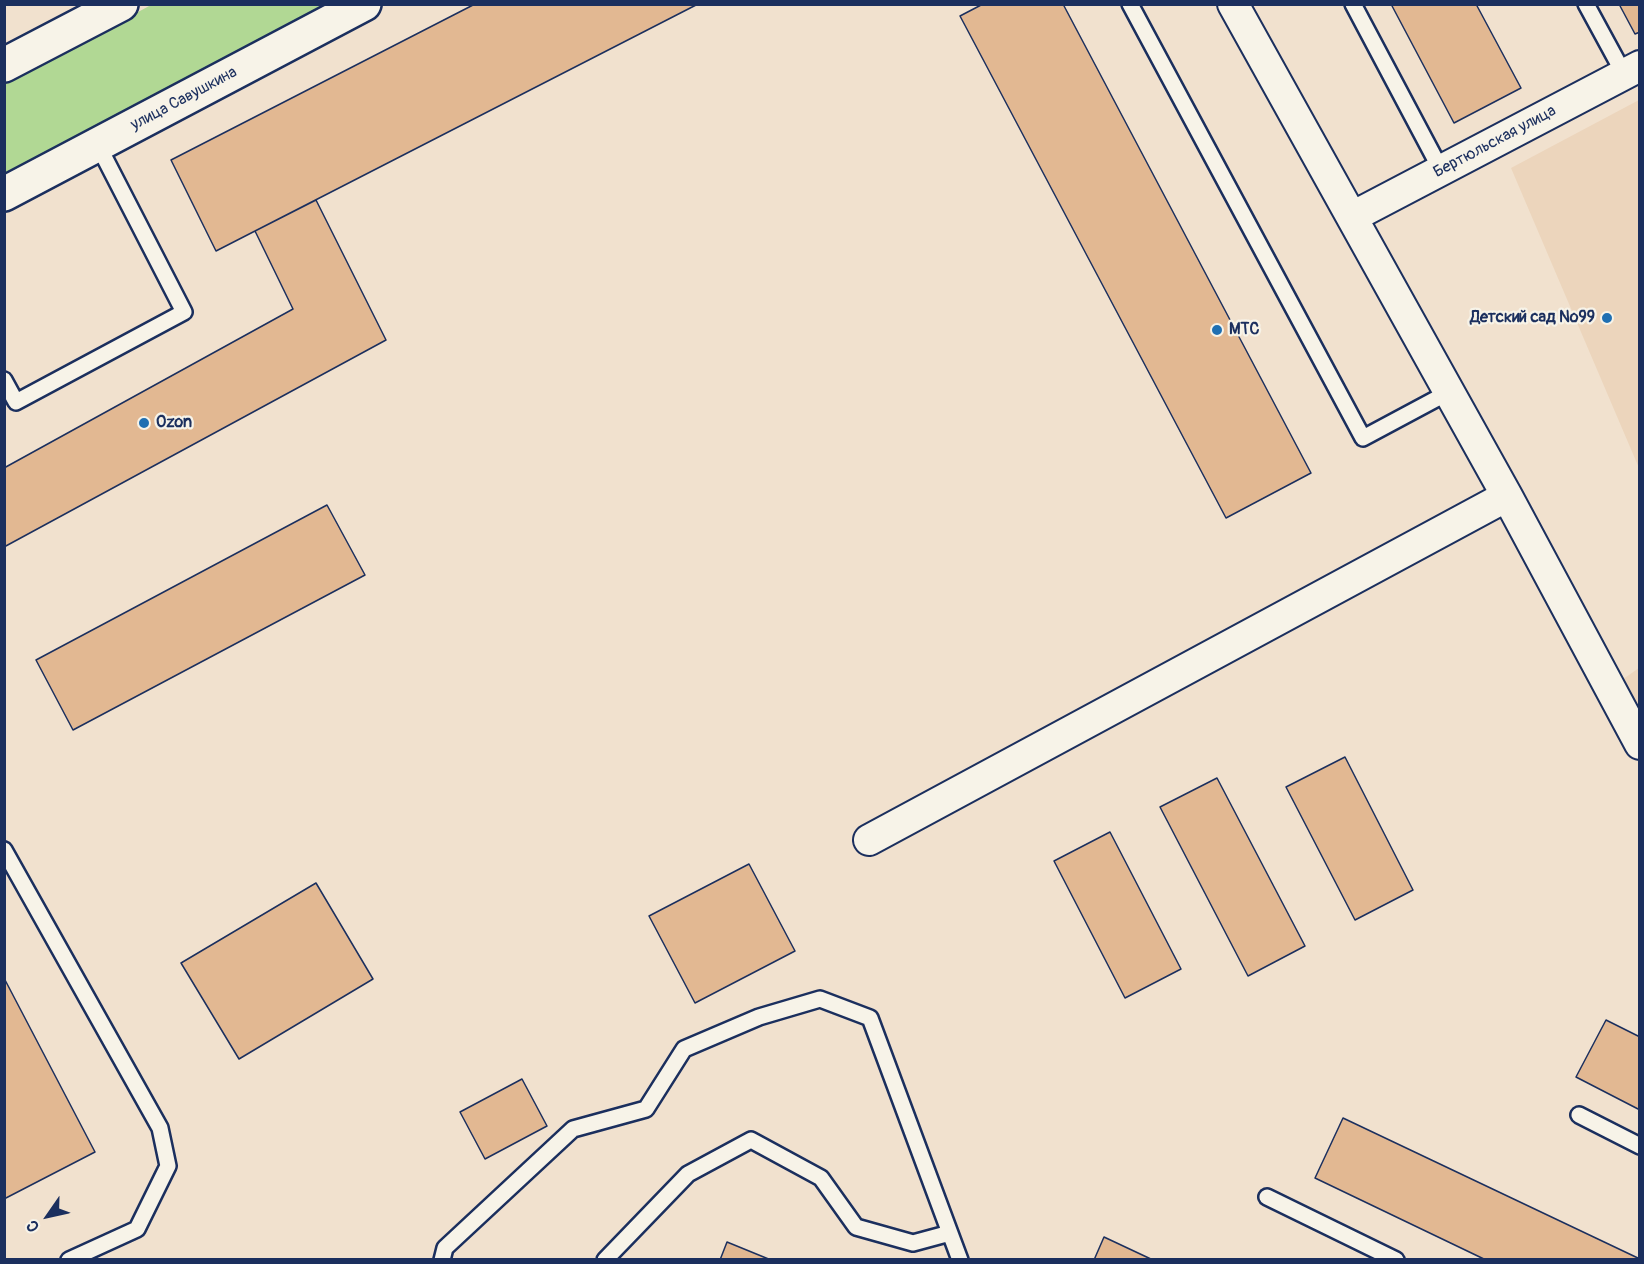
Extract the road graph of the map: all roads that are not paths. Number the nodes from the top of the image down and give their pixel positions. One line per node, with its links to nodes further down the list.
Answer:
1 (121, 4): 7 (highway)
2 (364, 4): 9 (highway, улица Савушкина)
3 (1131, 4): 14 (lane)
4 (1233, 4): 12 (street)
5 (1353, 4): 10 (lane)
6 (1586, 4): 8 (lane)
7 (4, 65)
8 (1632, 70): 10 (street, Бертюльская улица)
9 (98, 145): 11 (highway, улица Савушкина); 13 (lane)
10 (1441, 170): 12 (street, Бертюльская улица)
11 (4, 194)
12 (1352, 217): 14 (street)
13 (4, 380)
14 (1449, 392): 15 (street)
15 (1507, 496): 16 (street); 17 (street)
16 (1640, 744)
17 (869, 840)
18 (6, 856): 23 (lane)
19 (1579, 1114): 20 (lane)
20 (1640, 1146)
21 (1267, 1197): 27 (lane)
22 (950, 1233): 24 (lane); 25 (lane); 26 (lane)
23 (69, 1260)
24 (442, 1260)
25 (605, 1260)
26 (960, 1260)
27 (1396, 1260)

